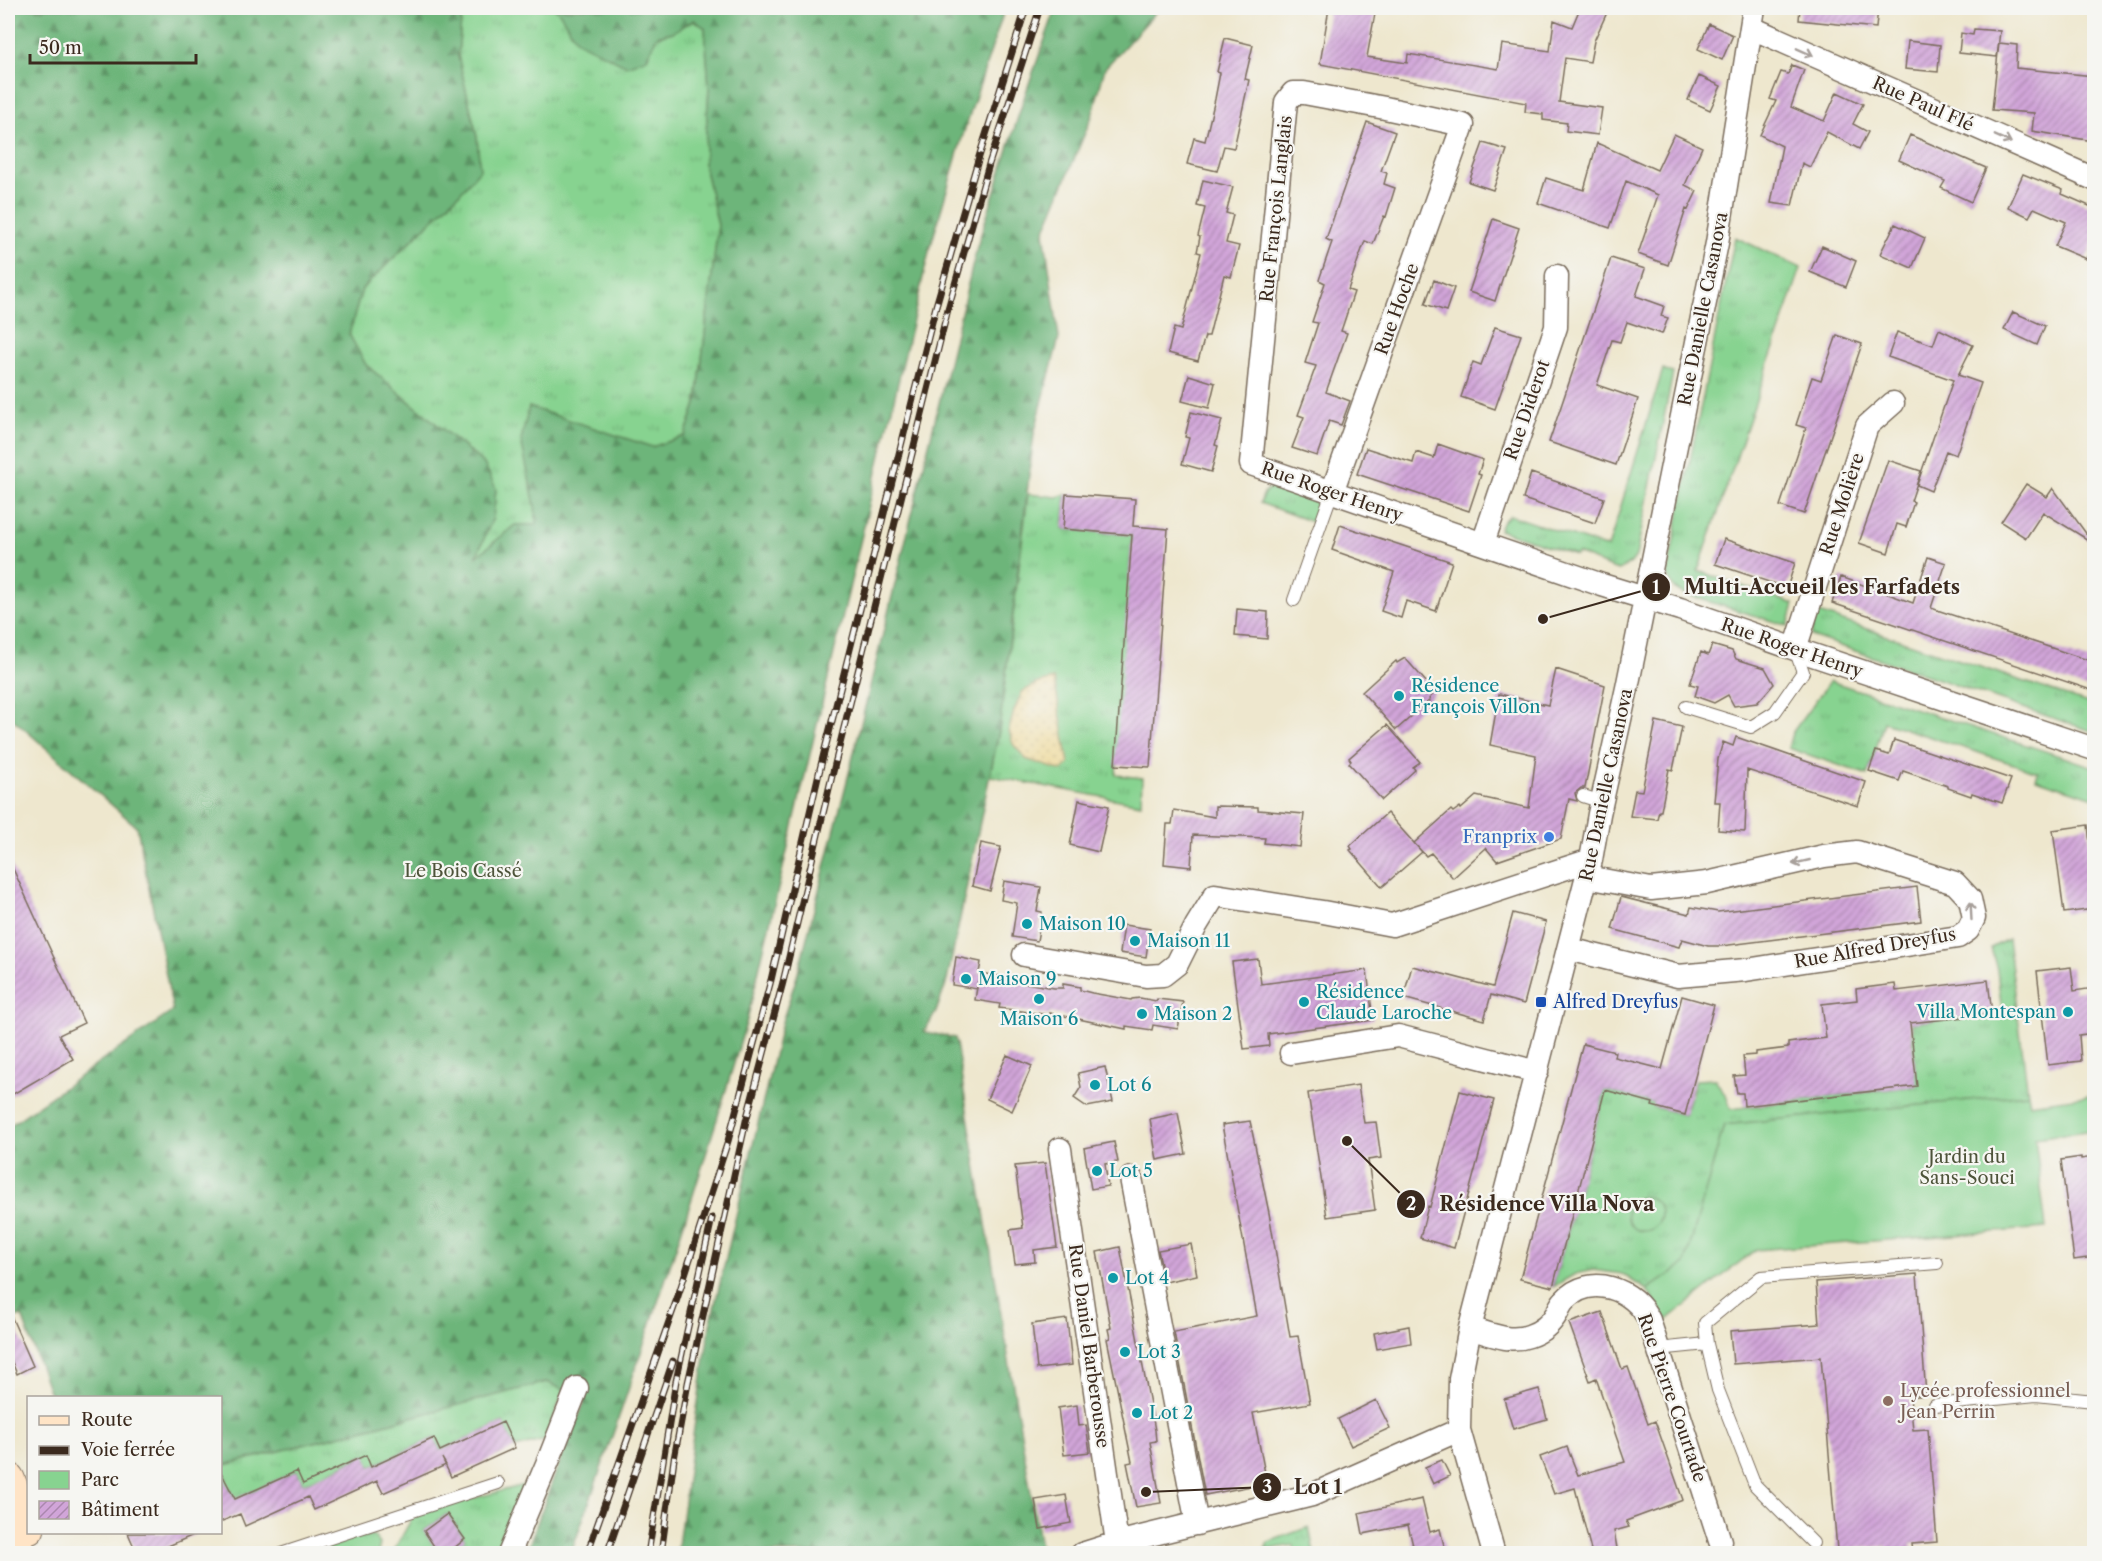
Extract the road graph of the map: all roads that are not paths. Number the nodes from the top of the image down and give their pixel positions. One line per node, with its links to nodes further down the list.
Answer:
1 (1753, 18): 3 (street, Rue Paul Flé, one-way to 3); 9 (street, Rue Danielle Casanova)
2 (1463, 125): 6 (street, Rue François Langlais); 7 (street, Rue Hoche)
3 (2094, 179)
4 (1557, 276): 8 (street, Rue Diderot)
5 (1893, 403): 11 (street, Rue Molière)
6 (1251, 464): 7 (street, Rue Roger Henry)
7 (1332, 492): 8 (street, Rue Roger Henry); 10 (lane)
8 (1483, 543): 9 (street, Rue Roger Henry)
9 (1645, 597): 11 (street, Rue Roger Henry); 14 (street, Rue Danielle Casanova)
10 (1294, 600)
11 (1795, 650): 12 (lane); 13 (street, Rue Roger Henry)
12 (1686, 707)
13 (2094, 750)
14 (1589, 869): 15 (street, Rue Danielle Casanova); 15 (street, Rue Alfred Dreyfus, one-way to 14); 16 (street)
15 (1569, 949): 18 (street, Rue Danielle Casanova)
16 (1024, 955)
17 (1291, 1053): 18 (street)
18 (1537, 1072): 22 (street, Rue Danielle Casanova)
19 (1060, 1149): 36 (street, Rue Daniel Barberousse)
20 (1131, 1178): 31 (street)
21 (1937, 1263): 23 (lane)
22 (1470, 1328): 24 (street, Rue Pierre Courtade); 28 (street, Rue Danielle Casanova)
23 (1707, 1344): 24 (lane); 37 (lane)
24 (1658, 1349): 35 (street, Rue Pierre Courtade)
25 (577, 1388): 41 (street)
26 (2094, 1401): 27 (lane)
27 (1935, 1405)
28 (1459, 1430): 31 (street); 43 (street, Rue Danielle Casanova)
29 (8, 1479): 32 (main road)
30 (498, 1483): 40 (lane)
31 (1197, 1524): 36 (street)
32 (27, 1526)
33 (8, 1527): 38 (main road)
34 (30, 1534): 39 (main road)
35 (1720, 1541)
36 (1117, 1543): 42 (street)
37 (1813, 1543)
38 (19, 1554)
39 (39, 1554)
40 (281, 1554)
41 (509, 1554)
42 (1082, 1554)
43 (1494, 1554)

